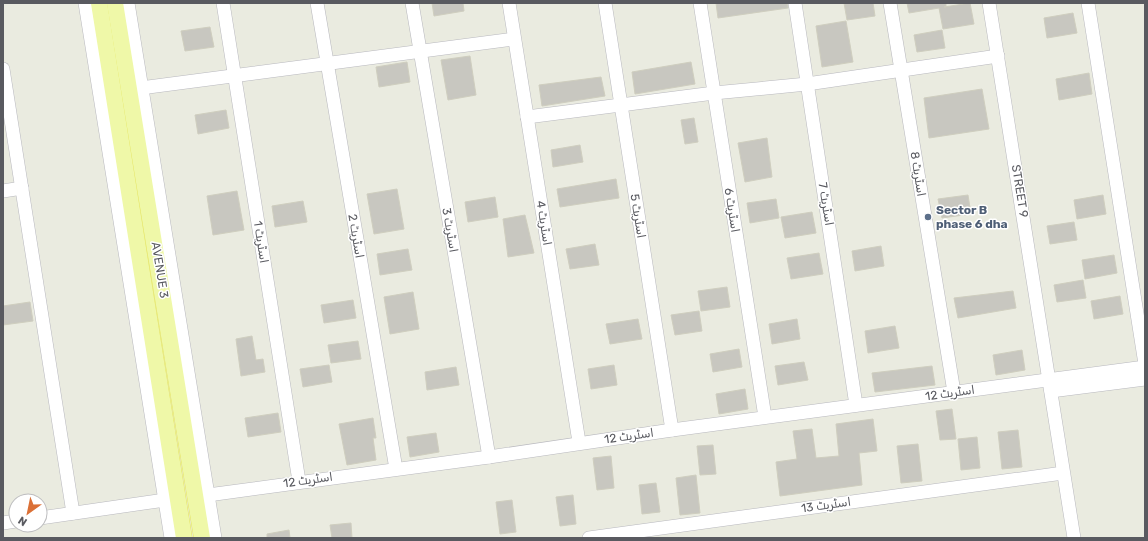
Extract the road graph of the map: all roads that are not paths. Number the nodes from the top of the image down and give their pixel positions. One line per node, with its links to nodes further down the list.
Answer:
1 (85, 3): 43 (street)
2 (99, 3): 47 (main road, AVENUE 3)
3 (115, 3): 23 (main road, AVENUE 3)
4 (128, 3): 23 (street)
5 (223, 3): 21 (street, اسٹریٹ 1)
6 (317, 3): 18 (street, اسٹریٹ 2)
7 (412, 3): 16 (street, اسٹریٹ 3)
8 (509, 3): 15 (street, اسٹریٹ 4)
9 (605, 3): 25 (street, اسٹریٹ 5)
10 (700, 3): 24 (street, اسٹریٹ 6)
11 (794, 3): 22 (street, اسٹریٹ 7)
12 (890, 3): 20 (street, اسٹریٹ 8)
13 (989, 3): 17 (street, STREET 9)
14 (1088, 3): 29 (street)
15 (514, 39): 16 (street); 26 (street, اسٹریٹ 4)
16 (419, 51): 18 (street); 38 (street, اسٹریٹ 3)
17 (998, 56): 20 (street); 32 (street, STREET 9)
18 (327, 64): 21 (street); 39 (street, اسٹریٹ 2)
19 (3, 69): 27 (street)
20 (901, 70): 22 (street); 33 (street, اسٹریٹ 8)
21 (235, 76): 23 (street); 41 (street, اسٹریٹ 1)
22 (807, 84): 24 (street); 34 (street, اسٹریٹ 7)
23 (136, 88): 42 (street); 48 (main road, AVENUE 3)
24 (714, 93): 25 (street); 35 (street, اسٹریٹ 6)
25 (621, 105): 26 (street); 36 (street, اسٹریٹ 5)
26 (527, 117): 37 (street, اسٹریٹ 4)
27 (22, 188): 28 (street); 44 (street)
28 (3, 191)
29 (1145, 364)
30 (1145, 367): 32 (street)
31 (1145, 379): 32 (street)
32 (1051, 385): 33 (street, اسٹریٹ 12); 40 (street, STREET 9)
33 (954, 392): 34 (street, اسٹریٹ 12)
34 (856, 405): 35 (street, اسٹریٹ 12)
35 (765, 417): 36 (street, اسٹریٹ 12)
36 (672, 430): 37 (street, اسٹریٹ 12)
37 (579, 442): 38 (street, اسٹریٹ 12)
38 (489, 457): 39 (street, اسٹریٹ 12)
39 (396, 469): 41 (street, اسٹریٹ 12)
40 (1063, 473): 50 (street, اسٹریٹ 13); 51 (street, STREET 9)
41 (299, 482): 42 (street, اسٹریٹ 12)
42 (208, 495): 49 (street)
43 (165, 500): 44 (street); 46 (street)
44 (73, 513): 45 (street)
45 (48, 517)
46 (171, 538)
47 (184, 538)
48 (202, 538)
49 (215, 538)
50 (589, 538)
51 (1074, 538)

